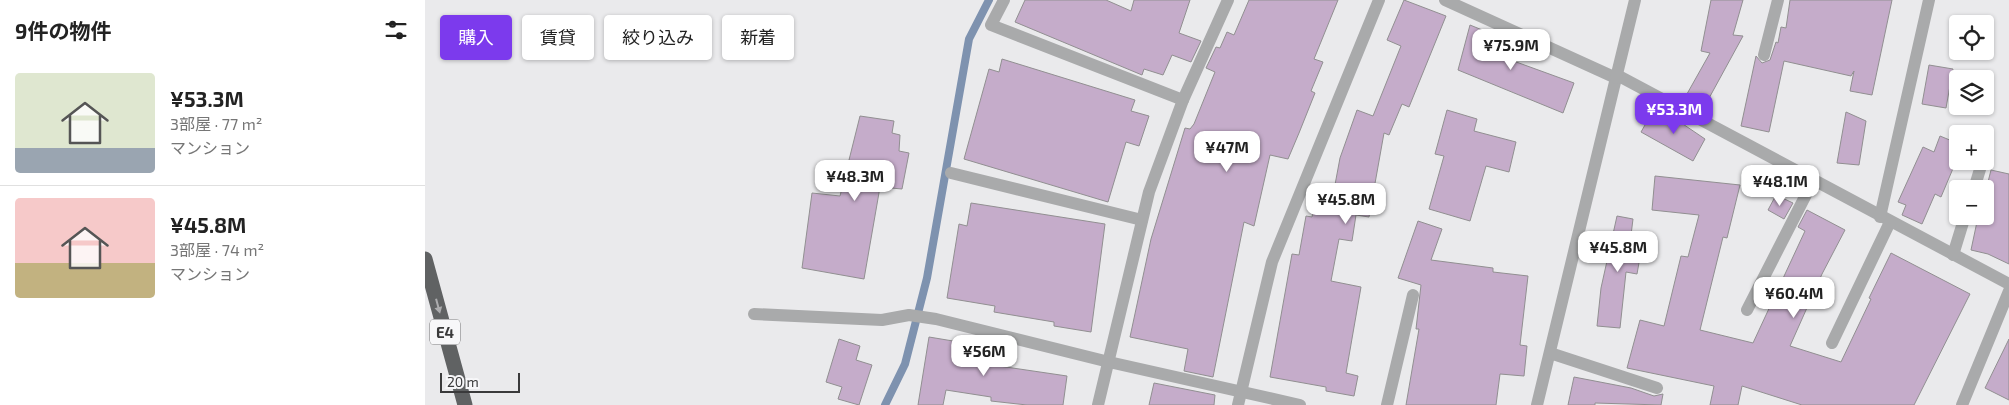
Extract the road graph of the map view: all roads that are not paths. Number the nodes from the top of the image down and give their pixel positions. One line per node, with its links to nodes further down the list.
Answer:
1 (1005, 0): 10 (street)
2 (1228, 0): 10 (street)
3 (1379, 0): 27 (street)
4 (1445, 0): 9 (street)
5 (1635, 0): 9 (street)
6 (1778, 0): 8 (street)
7 (1929, 0): 13 (street)
8 (1764, 56)
9 (1617, 76): 12 (street); 24 (street)
10 (1183, 100): 14 (street)
11 (951, 173): 14 (street)
12 (1813, 181): 13 (street); 21 (street)
13 (1885, 219): 16 (street); 23 (street)
14 (1142, 220): 25 (street)
15 (1962, 225): 16 (street)
16 (1953, 255): 18 (street)
17 (425, 259): 28 (highway, E4, one-way to 28)
18 (2009, 284)
19 (2009, 291): 34 (street)
20 (1413, 295): 32 (street)
21 (1747, 310)
22 (754, 314): 25 (street)
23 (1832, 344)
24 (1550, 353): 26 (street); 33 (street)
25 (1109, 362): 27 (street); 29 (street)
26 (1657, 388)
27 (1241, 392): 30 (street); 31 (street)
28 (465, 405)
29 (1098, 405)
30 (1238, 405)
31 (1300, 405)
32 (1387, 405)
33 (1537, 405)
34 (1962, 405)

